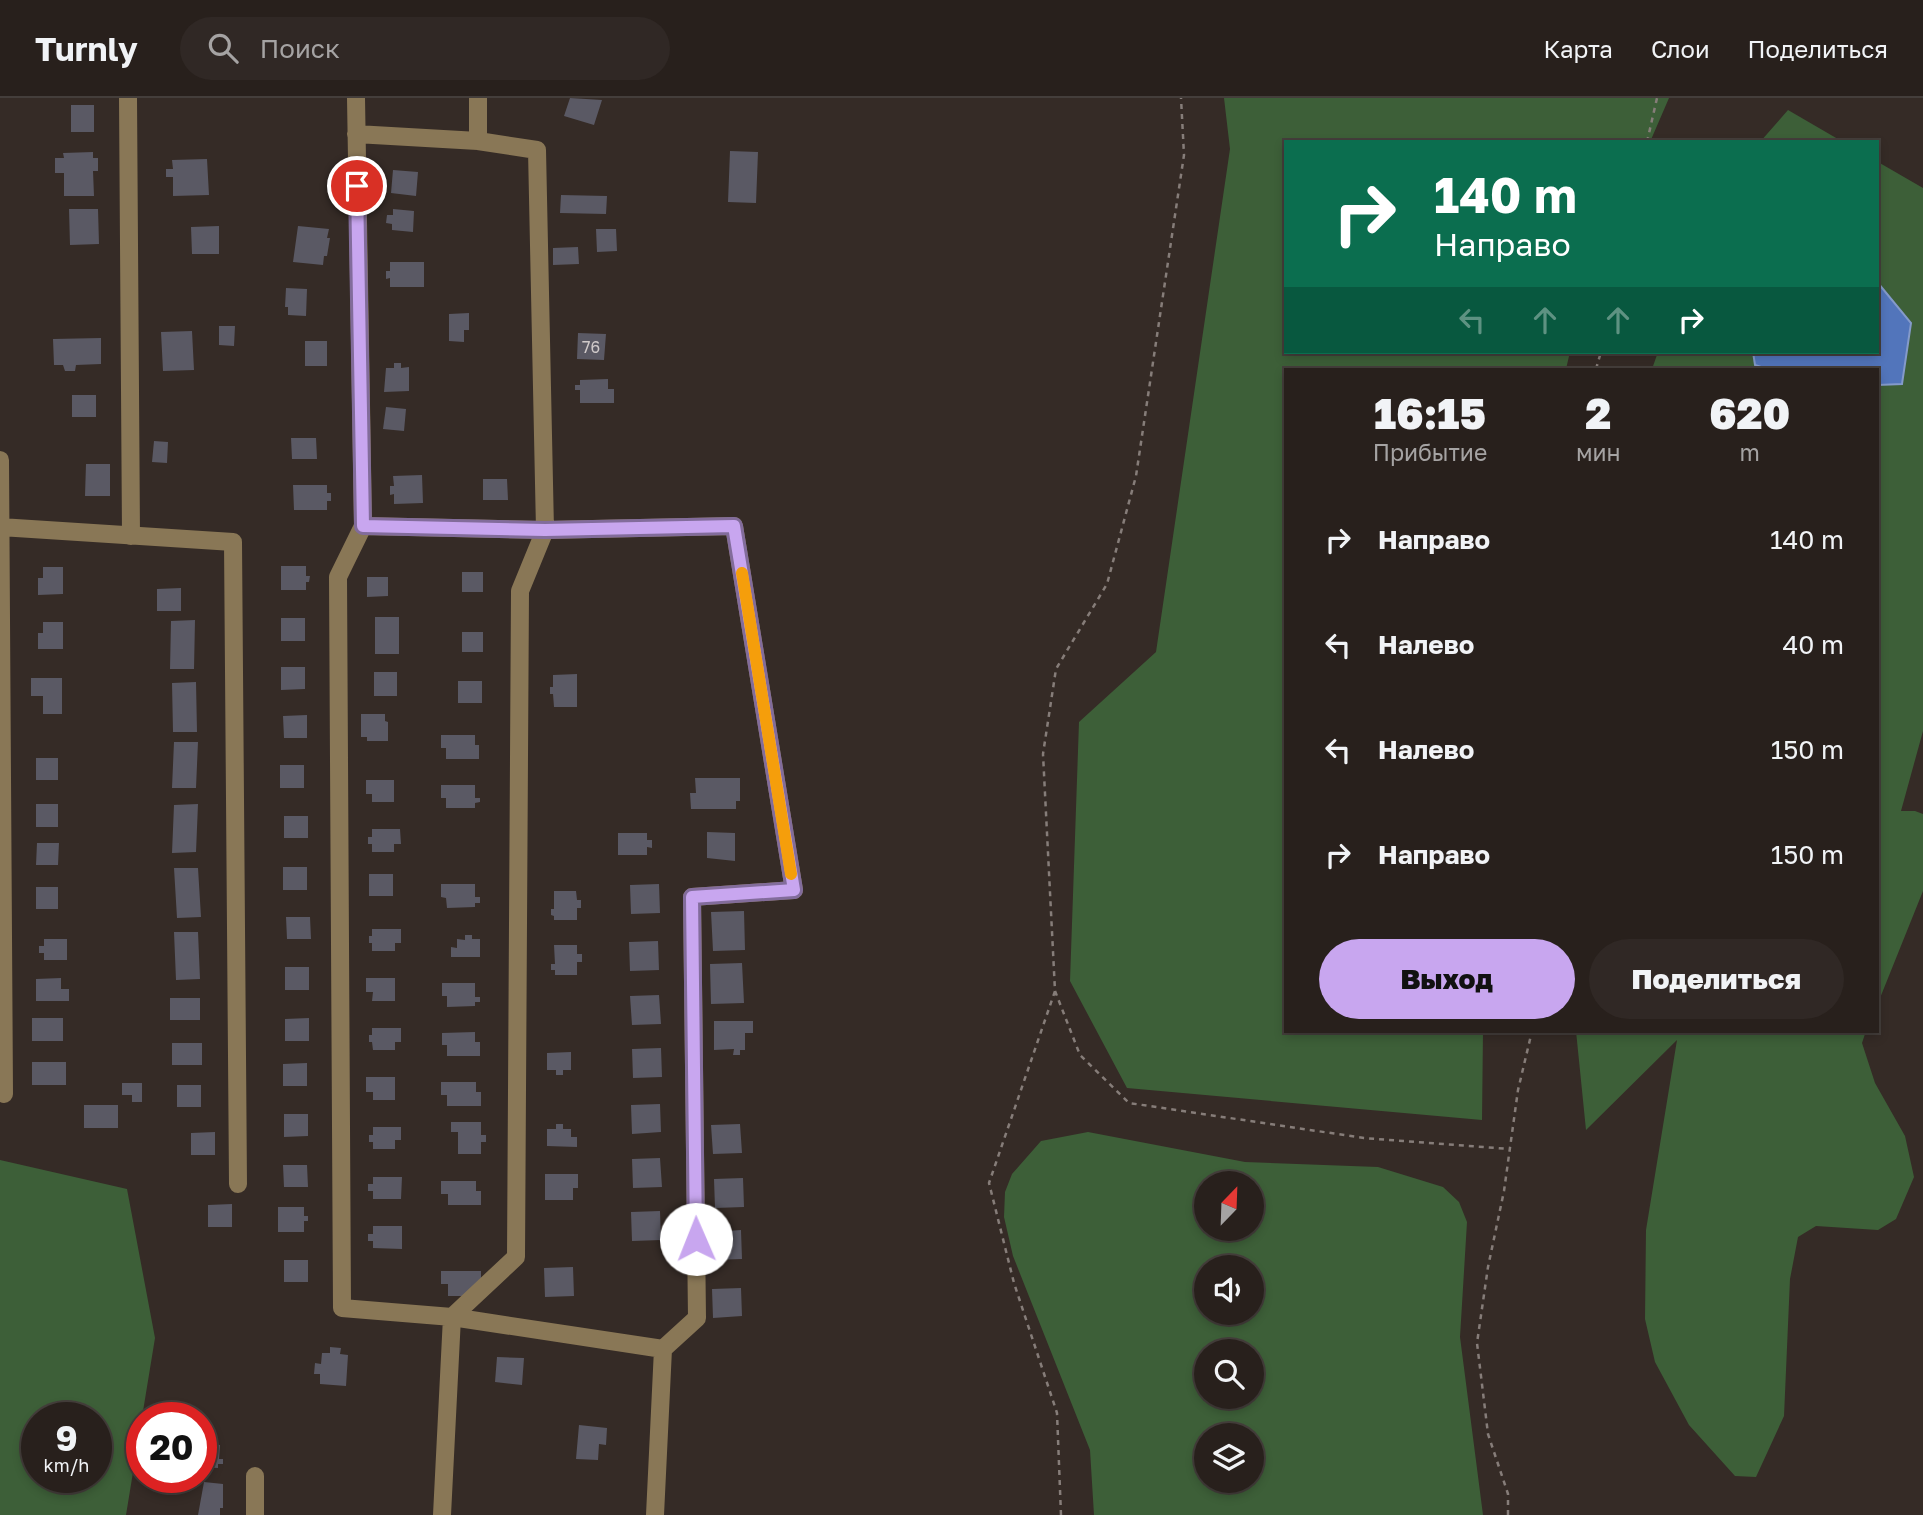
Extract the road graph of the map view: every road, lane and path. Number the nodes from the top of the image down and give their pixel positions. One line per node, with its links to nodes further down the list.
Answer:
1 (128, 98): 13 (street)
2 (356, 98): 6 (street)
3 (478, 98): 8 (street)
4 (1181, 98): 14 (path)
5 (1657, 98): 7 (path)
6 (356, 134): 8 (street); 10 (street)
7 (1647, 140)
8 (478, 141): 12 (street)
9 (0, 460): 11 (street)
10 (363, 526): 12 (street); 19 (street)
11 (0, 527): 13 (street); 16 (street)
12 (545, 530): 19 (street); 20 (street)
13 (131, 536): 18 (street)
14 (1055, 991): 17 (path); 25 (path)
15 (1532, 1033): 17 (path)
16 (4, 1094)
17 (1509, 1149): 26 (path)
18 (238, 1184)
19 (452, 1317): 20 (street); 23 (street)
20 (663, 1349): 24 (street)
21 (255, 1476): 22 (street)
22 (255, 1515)
23 (442, 1515)
24 (655, 1515)
25 (1062, 1515)
26 (1508, 1515)

